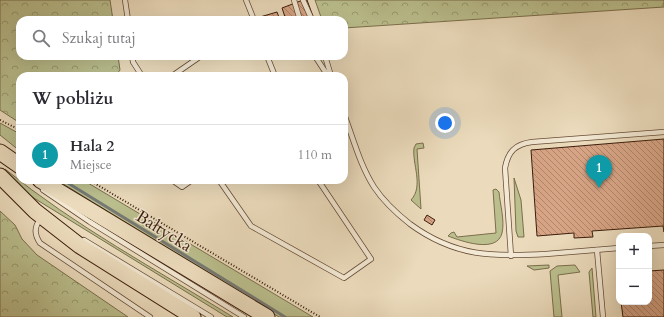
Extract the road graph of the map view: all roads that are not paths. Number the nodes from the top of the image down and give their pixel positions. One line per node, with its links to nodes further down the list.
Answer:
1 (125, 0): 5 (lane)
2 (246, 0): 6 (lane)
3 (294, 0): 7 (lane)
4 (304, 0): 8 (lane)
5 (127, 16)
6 (252, 16)
7 (299, 16)
8 (310, 16)
9 (133, 60): 14 (lane)
10 (195, 60): 15 (lane)
11 (269, 60): 16 (lane)
12 (318, 60): 17 (lane)
13 (326, 60): 18 (lane)
14 (139, 72)
15 (178, 72)
16 (273, 72)
17 (325, 72)
18 (330, 72)
19 (348, 124): 38 (lane)
20 (664, 132): 38 (lane)
21 (0, 152): 22 (main road); 23 (lane)
22 (16, 163)
23 (16, 166)
24 (0, 176): 31 (main road)
25 (40, 184): 42 (lane)
26 (41, 184): 43 (main road, Bałtycka)
27 (178, 184): 28 (lane)
28 (186, 184)
29 (221, 184): 30 (lane)
30 (321, 184)
31 (38, 213): 32 (lane); 39 (lane); 40 (main road)
32 (75, 235)
33 (82, 239): 41 (lane)
34 (664, 245): 35 (lane)
35 (652, 246)
36 (616, 248): 37 (lane)
37 (598, 250): 38 (lane); 44 (lane)
38 (511, 256)
39 (150, 317)
40 (193, 317)
41 (211, 317)
42 (244, 317)
43 (267, 317)
44 (603, 317)

